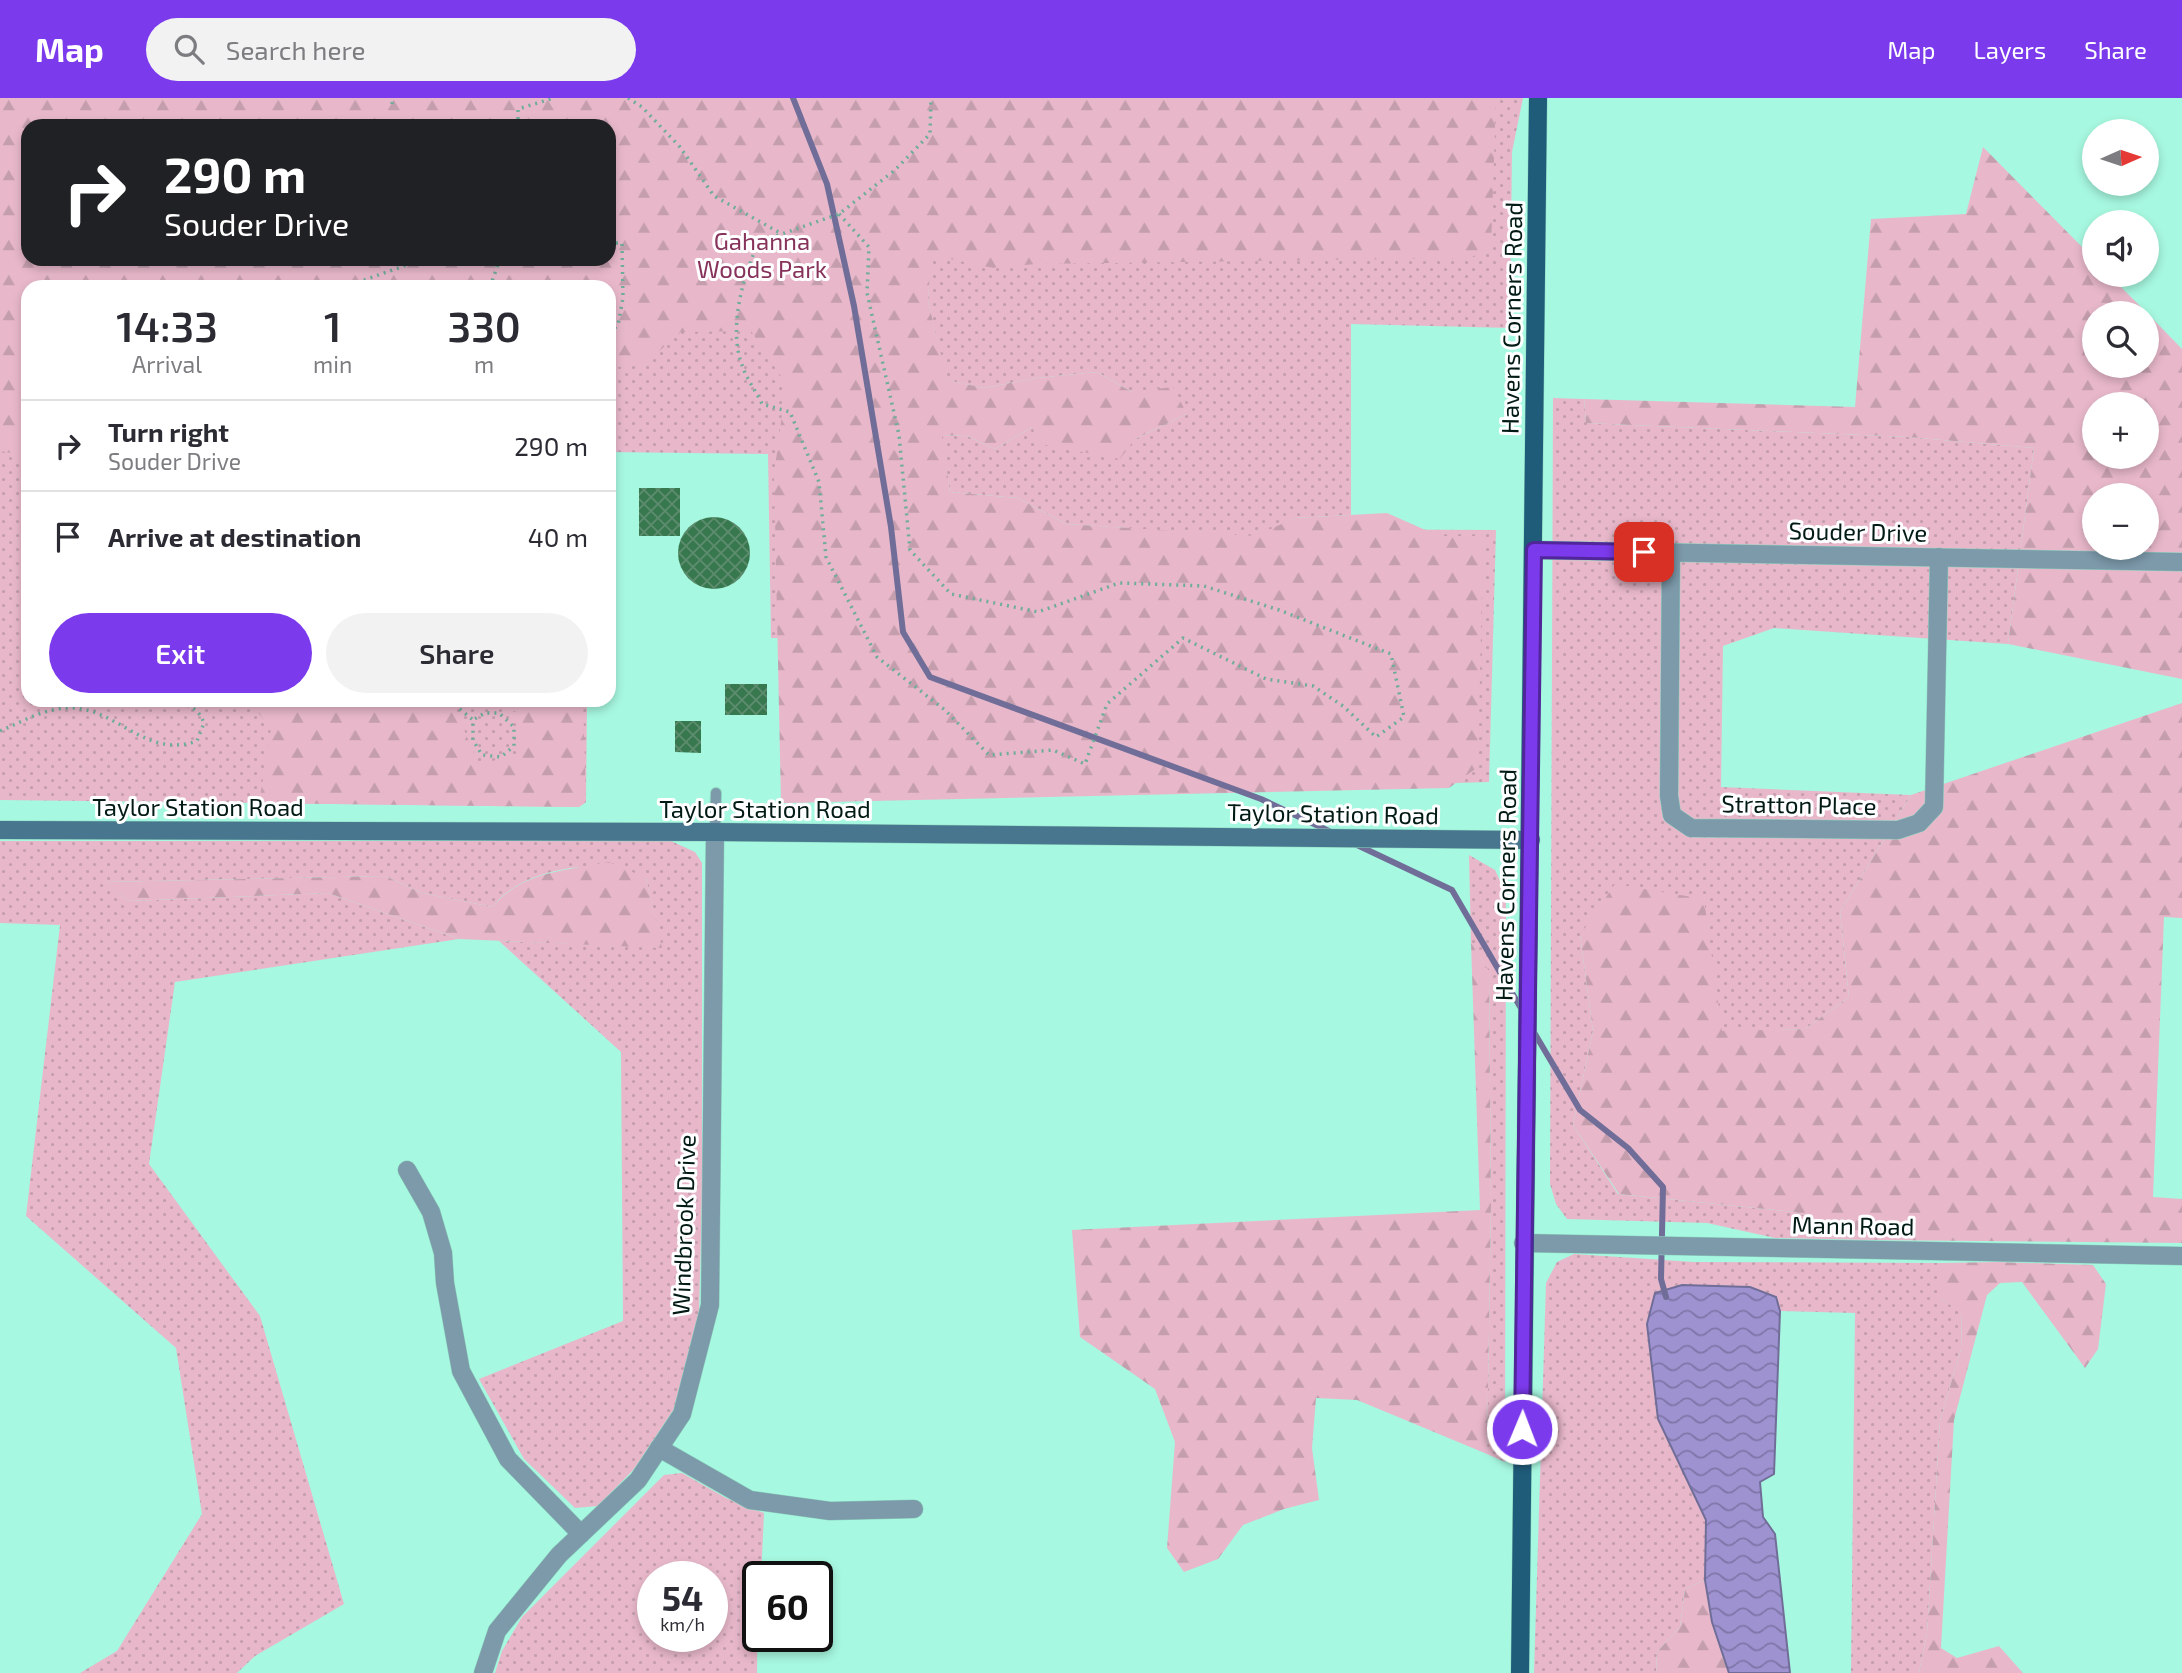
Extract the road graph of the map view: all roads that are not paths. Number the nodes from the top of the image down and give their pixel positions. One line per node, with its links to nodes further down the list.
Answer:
1 (1538, 98): 2 (main road, Havens Corners Road)
2 (1534, 550): 3 (street, Souder Drive); 9 (main road, Havens Corners Road)
3 (1671, 552): 4 (street, Souder Drive); 4 (street, Stratton Place)
4 (1939, 557): 5 (street, Souder Drive)
5 (2182, 562)
6 (716, 793): 8 (lane)
7 (0, 830): 8 (main road, Taylor Station Road)
8 (715, 832): 9 (main road, Taylor Station Road); 13 (street, Windbrook Drive)
9 (1531, 840): 11 (main road, Havens Corners Road)
10 (407, 1170): 15 (street)
11 (1523, 1243): 12 (street, Mann Road); 17 (main road, Havens Corners Road)
12 (2182, 1256)
13 (659, 1448): 14 (street); 15 (street, Windbrook Drive)
14 (914, 1509)
15 (580, 1534): 16 (street, Windbrook Drive)
16 (483, 1673)
17 (1520, 1673)

